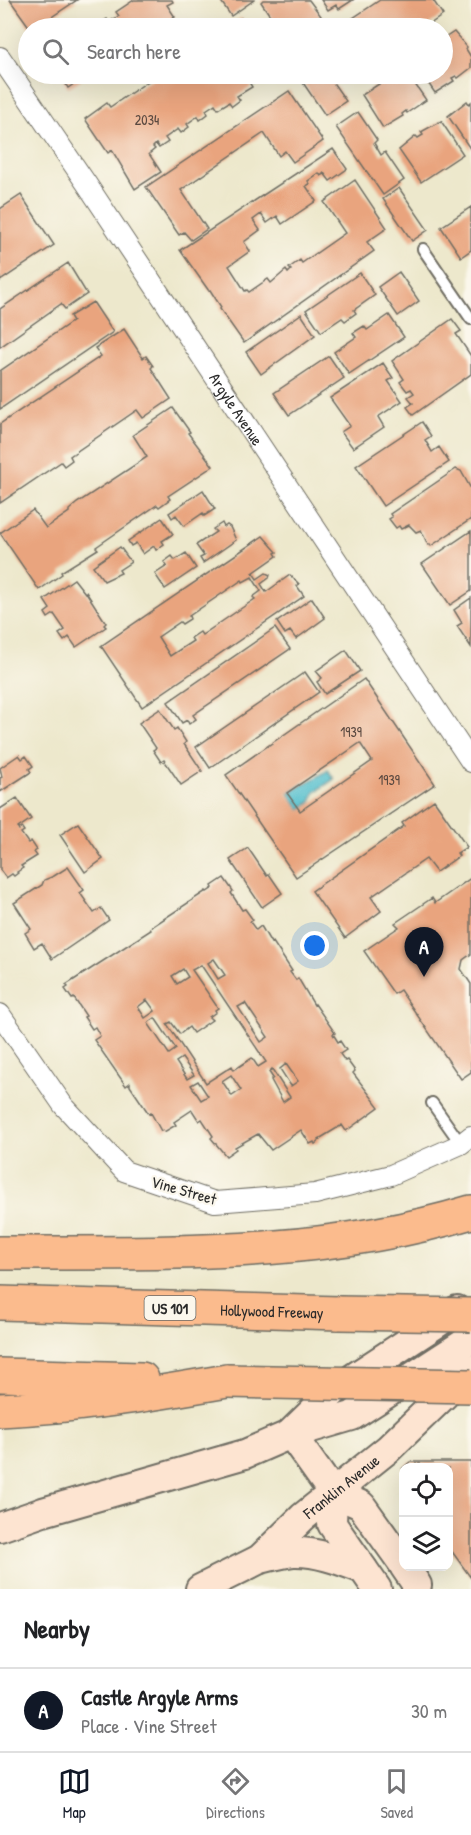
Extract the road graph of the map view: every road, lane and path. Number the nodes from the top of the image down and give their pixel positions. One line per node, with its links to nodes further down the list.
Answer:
1 (0, 57): 2 (street, Argyle Avenue)
2 (18, 83)
3 (18, 84): 6 (street, Argyle Avenue)
4 (423, 249): 5 (lane)
5 (471, 319)
6 (471, 762)
7 (0, 1014): 9 (street, Vine Street)
8 (432, 1103): 9 (lane)
9 (466, 1140)
10 (471, 1212): 11 (highway)
11 (0, 1253)
12 (471, 1301): 21 (main road)
13 (0, 1303): 14 (highway, Hollywood Freeway / US 101, bridge)
14 (471, 1315)
15 (471, 1339): 21 (main road)
16 (471, 1369): 22 (main road, Franklin Avenue)
17 (0, 1375): 18 (highway)
18 (227, 1381): 19 (highway, bridge); 20 (highway)
19 (471, 1386)
20 (0, 1410)
21 (291, 1434): 22 (main road); 23 (main road)
22 (333, 1493): 24 (main road, Franklin Avenue); 25 (main road); 27 (main road)
23 (0, 1527)
24 (260, 1559): 27 (main road); 28 (main road, Franklin Avenue)
25 (399, 1559)
26 (407, 1571): 29 (main road)
27 (370, 1579)
28 (200, 1589)
29 (416, 1589)

